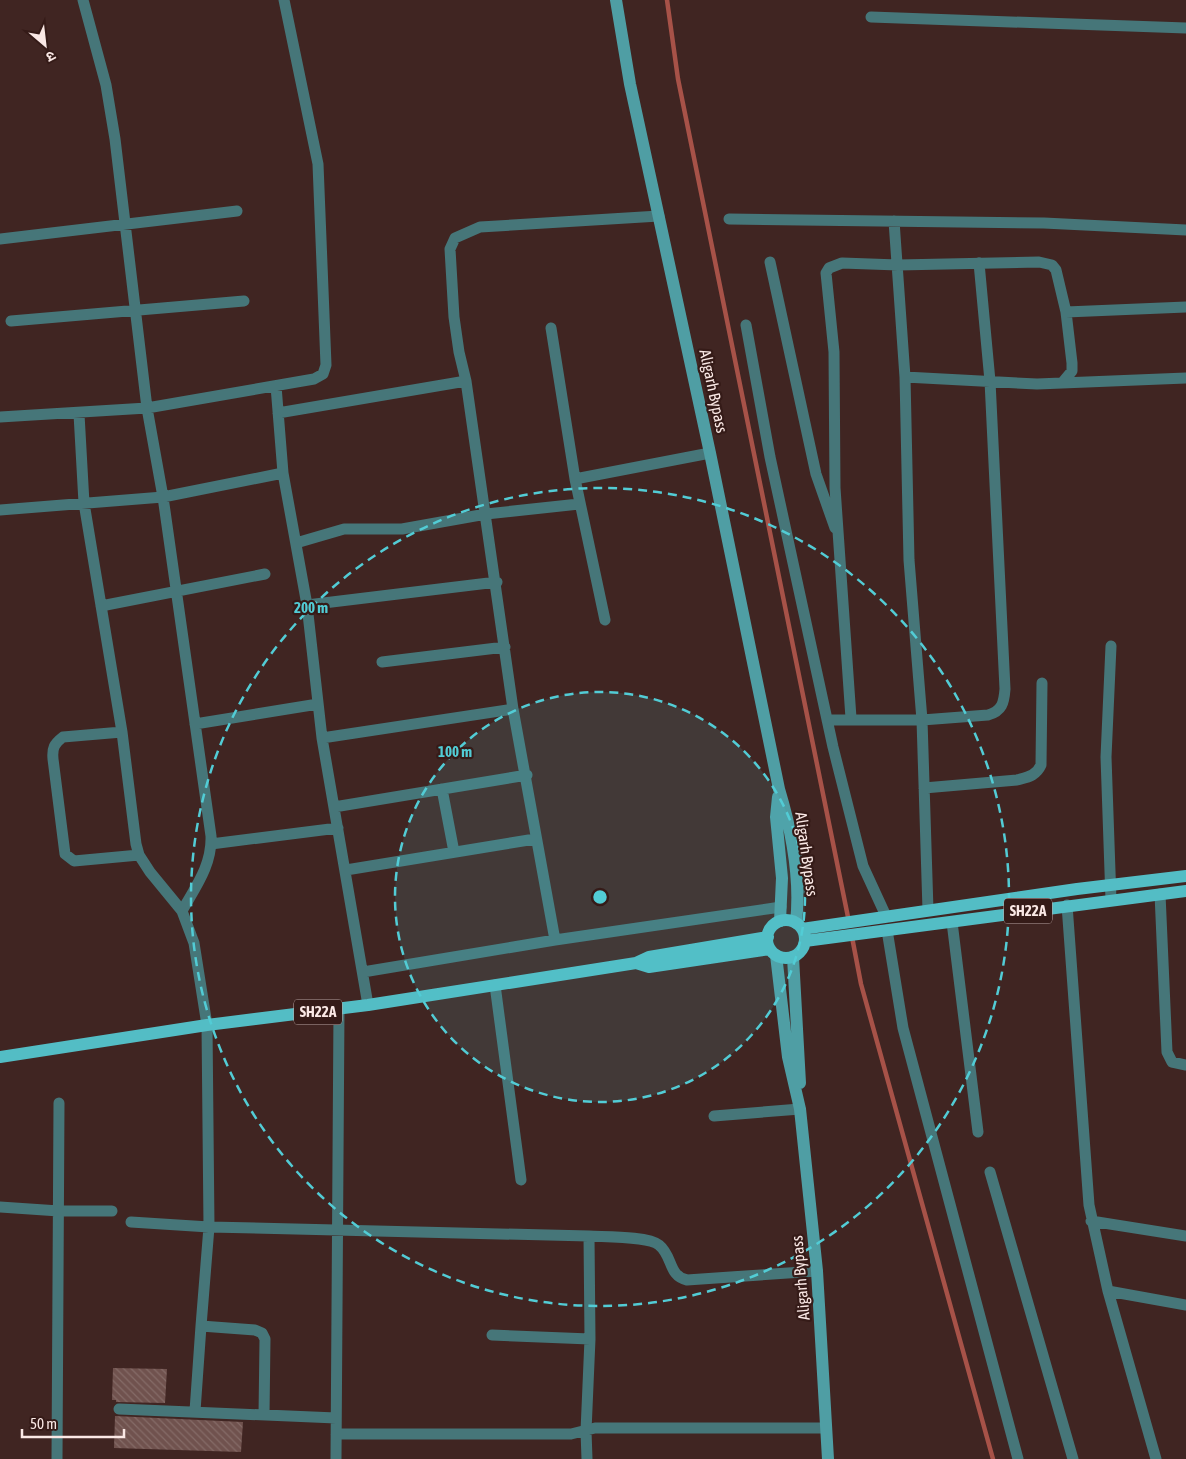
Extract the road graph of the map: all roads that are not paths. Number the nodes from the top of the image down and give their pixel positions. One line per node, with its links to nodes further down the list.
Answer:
1 (83, 0): 10 (street)
2 (284, 0): 28 (street)
3 (616, 0): 7 (main road, Aligarh Bypass)
4 (872, 17): 5 (street)
5 (1186, 28)
6 (237, 211): 10 (street)
7 (660, 216): 25 (street); 33 (main road, Aligarh Bypass)
8 (729, 219): 9 (street)
9 (894, 221): 11 (street); 15 (street)
10 (124, 225): 12 (street); 18 (street)
11 (1186, 230)
12 (0, 239)
13 (770, 262): 41 (street)
14 (980, 263): 15 (street); 19 (street); 26 (street)
15 (898, 265): 23 (street); 41 (street)
16 (244, 301): 18 (street)
17 (1186, 308): 19 (street)
18 (135, 310): 20 (street); 29 (street)
19 (1066, 312): 27 (street)
20 (11, 321)
21 (746, 326): 56 (street)
22 (551, 328): 35 (street)
23 (905, 377): 26 (street); 57 (street)
24 (1186, 378): 27 (street)
25 (466, 381): 30 (street); 40 (street)
26 (990, 381): 27 (street); 57 (street)
27 (1062, 383)
28 (276, 386): 29 (street); 30 (street)
29 (147, 408): 31 (street); 36 (street)
30 (278, 413): 34 (street)
31 (79, 414): 32 (street); 37 (street)
32 (0, 417)
33 (710, 453): 35 (street); 64 (main road, Aligarh Bypass)
34 (283, 474): 36 (street); 42 (street)
35 (574, 479): 38 (street)
36 (163, 497): 37 (street); 45 (street)
37 (84, 503): 39 (street); 47 (street)
38 (580, 504): 40 (street); 48 (street)
39 (0, 510)
40 (486, 514): 42 (street); 44 (street)
41 (838, 536): 55 (street)
42 (296, 543): 46 (street)
43 (265, 574): 45 (street)
44 (497, 582): 46 (street); 50 (street)
45 (177, 593): 47 (street); 58 (street)
46 (307, 605): 53 (street)
47 (101, 606): 59 (street)
48 (605, 620)
49 (1111, 646): 73 (street)
50 (505, 647): 51 (street); 54 (street)
51 (382, 662)
52 (1042, 683): 62 (street)
53 (318, 704): 58 (street); 60 (street)
54 (513, 709): 60 (street); 61 (street)
55 (851, 718): 56 (street); 57 (street)
56 (827, 720): 81 (street)
57 (922, 720): 62 (street)
58 (195, 724): 68 (street)
59 (122, 732): 70 (street); 70 (street)
60 (322, 738): 65 (street)
61 (527, 775): 63 (street); 67 (street)
62 (924, 788): 79 (street)
63 (442, 789): 65 (street); 69 (street)
64 (779, 789): 78 (main road, Aligarh Bypass); 85 (main road, Aligarh Bypass)
65 (334, 806): 66 (street)
66 (338, 828): 68 (street); 71 (street)
67 (536, 839): 69 (street); 86 (street)
68 (211, 844): 80 (street)
69 (454, 852): 71 (street)
70 (139, 855): 80 (street)
71 (346, 870): 89 (street)
72 (1186, 876): 73 (main road, SH22A)
73 (1112, 884): 76 (street); 79 (main road, SH22A)
74 (1186, 891): 75 (main road, SH22A)
75 (1160, 894): 76 (main road, SH22A); 95 (street)
76 (1111, 900): 77 (main road, SH22A)
77 (1067, 905): 83 (main road, SH22A); 106 (street)
78 (781, 907): 82 (main road, Aligarh Bypass); 86 (street)
79 (928, 910): 81 (main road, SH22A)
80 (182, 911): 93 (street)
81 (886, 916): 85 (main road, SH22A)
82 (780, 921): 85 (main road, SH22A); 87 (main road)
83 (952, 922): 84 (main road, SH22A); 100 (street)
84 (887, 930): 85 (main road, SH22A); 129 (street)
85 (801, 931): 88 (main road)
86 (555, 940): 89 (street)
87 (772, 947): 88 (main road, SH22A); 90 (main road, SH22A); 96 (main road, Aligarh Bypass)
88 (793, 957): 96 (main road, Aligarh Bypass)
89 (363, 972): 91 (street)
90 (495, 985): 91 (main road, SH22A); 102 (street)
91 (368, 1005): 92 (main road, SH22A)
92 (339, 1009): 93 (main road, SH22A); 109 (street)
93 (207, 1025): 94 (main road, SH22A); 108 (street)
94 (0, 1057)
95 (1186, 1065)
96 (798, 1095): 98 (main road, Aligarh Bypass)
97 (59, 1103): 105 (street)
98 (800, 1109): 99 (street); 112 (main road, Aligarh Bypass)
99 (714, 1116)
100 (978, 1132)
101 (990, 1172): 130 (street)
102 (520, 1180)
103 (0, 1207): 105 (street)
104 (112, 1210): 105 (street)
105 (59, 1211): 125 (street)
106 (1091, 1221): 111 (street); 113 (street)
107 (131, 1222): 108 (street)
108 (209, 1227): 109 (street); 115 (street)
109 (338, 1230): 110 (street); 121 (street)
110 (589, 1236): 112 (street); 117 (street)
111 (1186, 1236)
112 (817, 1271): 122 (main road, Aligarh Bypass)
113 (1108, 1291): 114 (street); 131 (street)
114 (1186, 1305)
115 (201, 1326): 119 (street); 120 (street)
116 (492, 1335): 117 (street)
117 (590, 1339): 123 (street)
118 (119, 1409): 119 (street)
119 (195, 1411): 120 (street)
120 (264, 1415): 121 (street)
121 (336, 1418): 124 (street)
122 (826, 1428): 123 (street); 128 (main road, Aligarh Bypass)
123 (586, 1431): 124 (street); 127 (street)
124 (336, 1434): 126 (street)
125 (57, 1459)
126 (336, 1459)
127 (587, 1459)
128 (828, 1459)
129 (1018, 1459)
130 (1073, 1459)
131 (1156, 1459)

